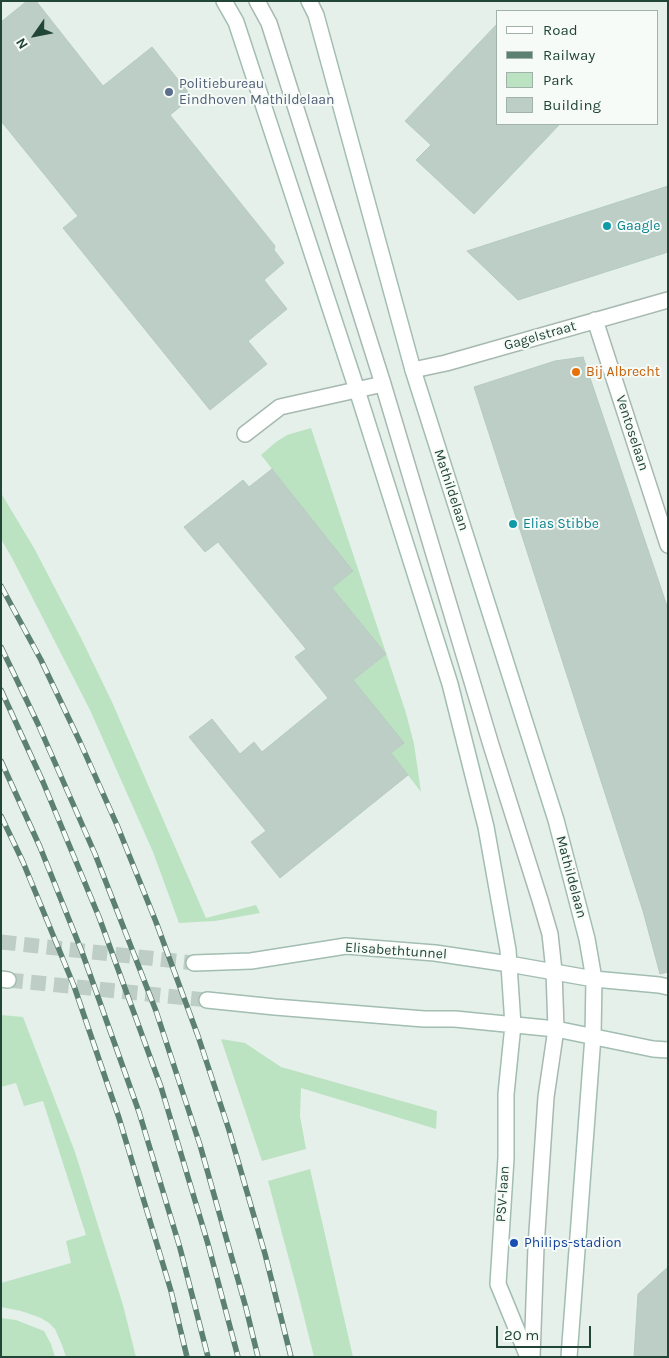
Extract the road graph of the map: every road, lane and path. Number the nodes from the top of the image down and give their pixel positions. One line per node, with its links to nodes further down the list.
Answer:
1 (224, 1): 8 (street)
2 (257, 1): 7 (street)
3 (309, 1): 6 (street, Mathildelaan)
4 (668, 300): 5 (street, Gagelstraat)
5 (595, 320): 6 (street, Gagelstraat); 10 (street, Ventoselaan)
6 (412, 370): 14 (street, Mathildelaan)
7 (383, 384): 8 (street); 13 (street)
8 (357, 390): 9 (street); 12 (street)
9 (245, 434)
10 (668, 545)
11 (194, 963): 12 (street, Elisabethtunnel)
12 (509, 964): 13 (street, Elisabethtunnel); 17 (street, PSV-laan)
13 (554, 971): 14 (street, Elisabethtunnel); 18 (street)
14 (594, 979): 15 (street, Elisabethtunnel); 19 (street, Mathildelaan)
15 (668, 987)
16 (207, 1000): 17 (street)
17 (513, 1025): 18 (street); 21 (street, PSV-laan)
18 (556, 1029): 19 (street); 22 (street)
19 (593, 1036): 20 (street); 23 (street)
20 (668, 1050)
21 (528, 1357)
22 (532, 1357)
23 (569, 1357)

